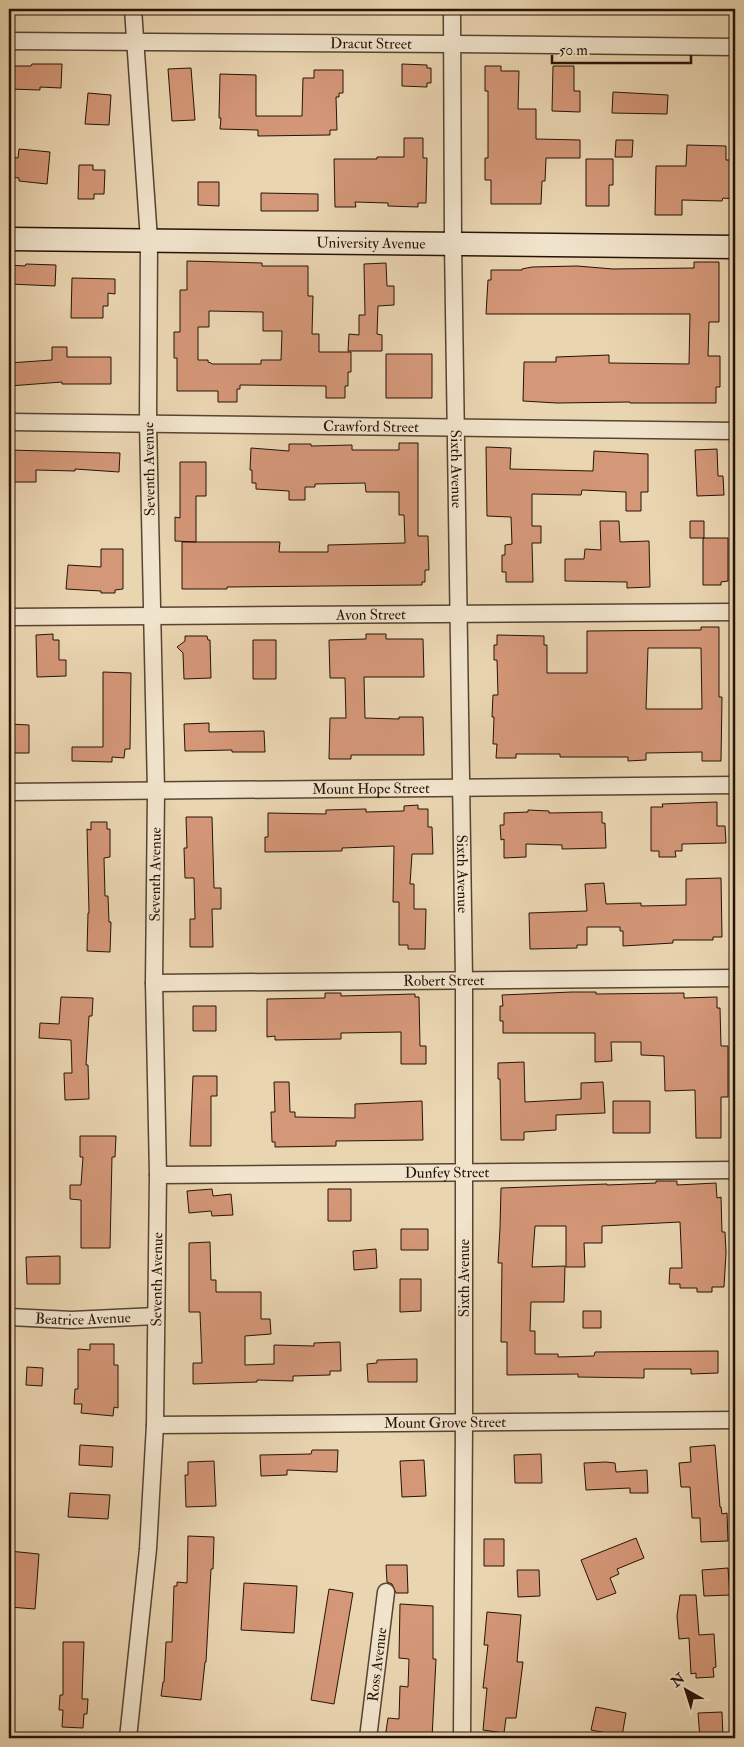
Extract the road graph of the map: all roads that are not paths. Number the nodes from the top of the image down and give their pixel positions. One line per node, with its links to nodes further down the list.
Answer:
1 (133, 9): 4 (street, Seventh Avenue)
2 (452, 9): 5 (street, Sixth Avenue)
3 (9, 41): 4 (street, Dracut Street)
4 (136, 42): 5 (street, Dracut Street); 8 (street, Seventh Avenue)
5 (453, 44): 6 (street, Dracut Street); 9 (street, Sixth Avenue)
6 (735, 48)
7 (9, 239): 8 (main road, University Avenue)
8 (149, 240): 9 (main road, University Avenue); 12 (street, Seventh Avenue)
9 (453, 244): 10 (main road, University Avenue); 13 (street, Sixth Avenue)
10 (735, 247)
11 (9, 422): 12 (street, Crawford Street)
12 (148, 422): 13 (street, Crawford Street); 17 (street, Seventh Avenue)
13 (457, 427): 14 (street, Crawford Street); 16 (street, Sixth Avenue)
14 (735, 431)
15 (735, 612): 16 (street, Avon Street)
16 (458, 615): 17 (street, Avon Street); 20 (street, Sixth Avenue)
17 (151, 616): 18 (street, Avon Street); 21 (street, Seventh Avenue)
18 (9, 617)
19 (735, 785): 20 (street, Mount Hope Street)
20 (461, 788): 21 (street, Mount Hope Street); 24 (street, Sixth Avenue)
21 (156, 791): 22 (street, Mount Hope Street); 25 (street, Seventh Avenue)
22 (9, 792)
23 (735, 978): 24 (street, Robert Street)
24 (464, 979): 25 (street, Robert Street); 27 (street, Sixth Avenue)
25 (154, 983): 28 (street, Seventh Avenue)
26 (735, 1170): 27 (street, Dunfey Street)
27 (464, 1172): 28 (street, Dunfey Street); 32 (street, Sixth Avenue)
28 (158, 1175): 29 (street, Seventh Avenue)
29 (156, 1316): 30 (street, Beatrice Avenue); 33 (street, Seventh Avenue)
30 (9, 1317)
31 (735, 1420): 32 (street, Mount Grove Street)
32 (464, 1422): 33 (street, Mount Grove Street); 37 (street, Sixth Avenue)
33 (155, 1425): 35 (street, Seventh Avenue)
34 (386, 1592): 36 (street, Ross Avenue)
35 (128, 1738)
36 (368, 1738)
37 (462, 1738)

